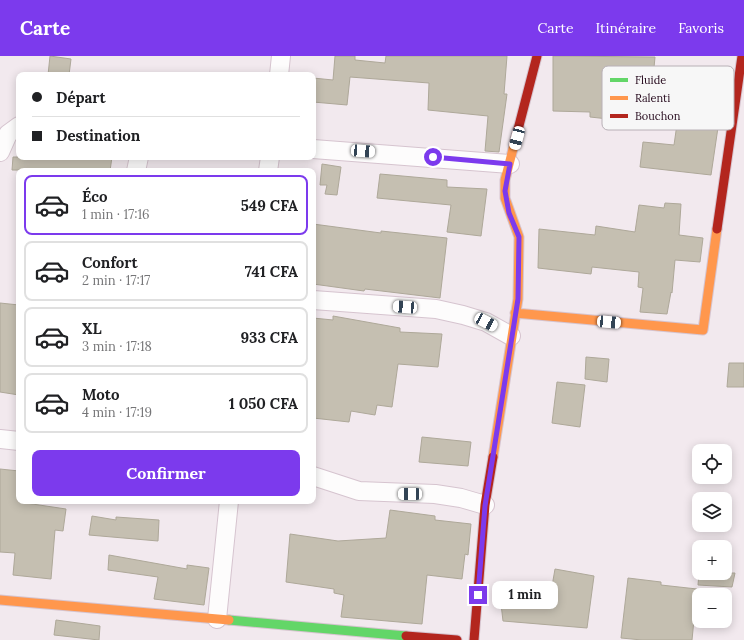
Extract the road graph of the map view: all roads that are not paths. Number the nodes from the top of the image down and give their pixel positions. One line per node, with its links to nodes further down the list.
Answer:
1 (281, 56): 4 (street)
2 (537, 56): 10 (street)
3 (742, 56): 5 (street)
4 (279, 72)
5 (734, 112)
6 (16, 128): 9 (street)
7 (731, 130): 12 (street)
8 (316, 149): 10 (street)
9 (0, 152)
10 (510, 164): 12 (street)
11 (316, 300): 13 (street)
12 (515, 313): 13 (street)
13 (511, 336): 18 (street)
14 (0, 439): 15 (street)
15 (16, 441)
16 (316, 477): 18 (street)
17 (229, 504): 20 (street)
18 (485, 506): 22 (street)
19 (0, 600): 20 (street)
20 (217, 619): 21 (street)
21 (457, 640)
22 (474, 640)

